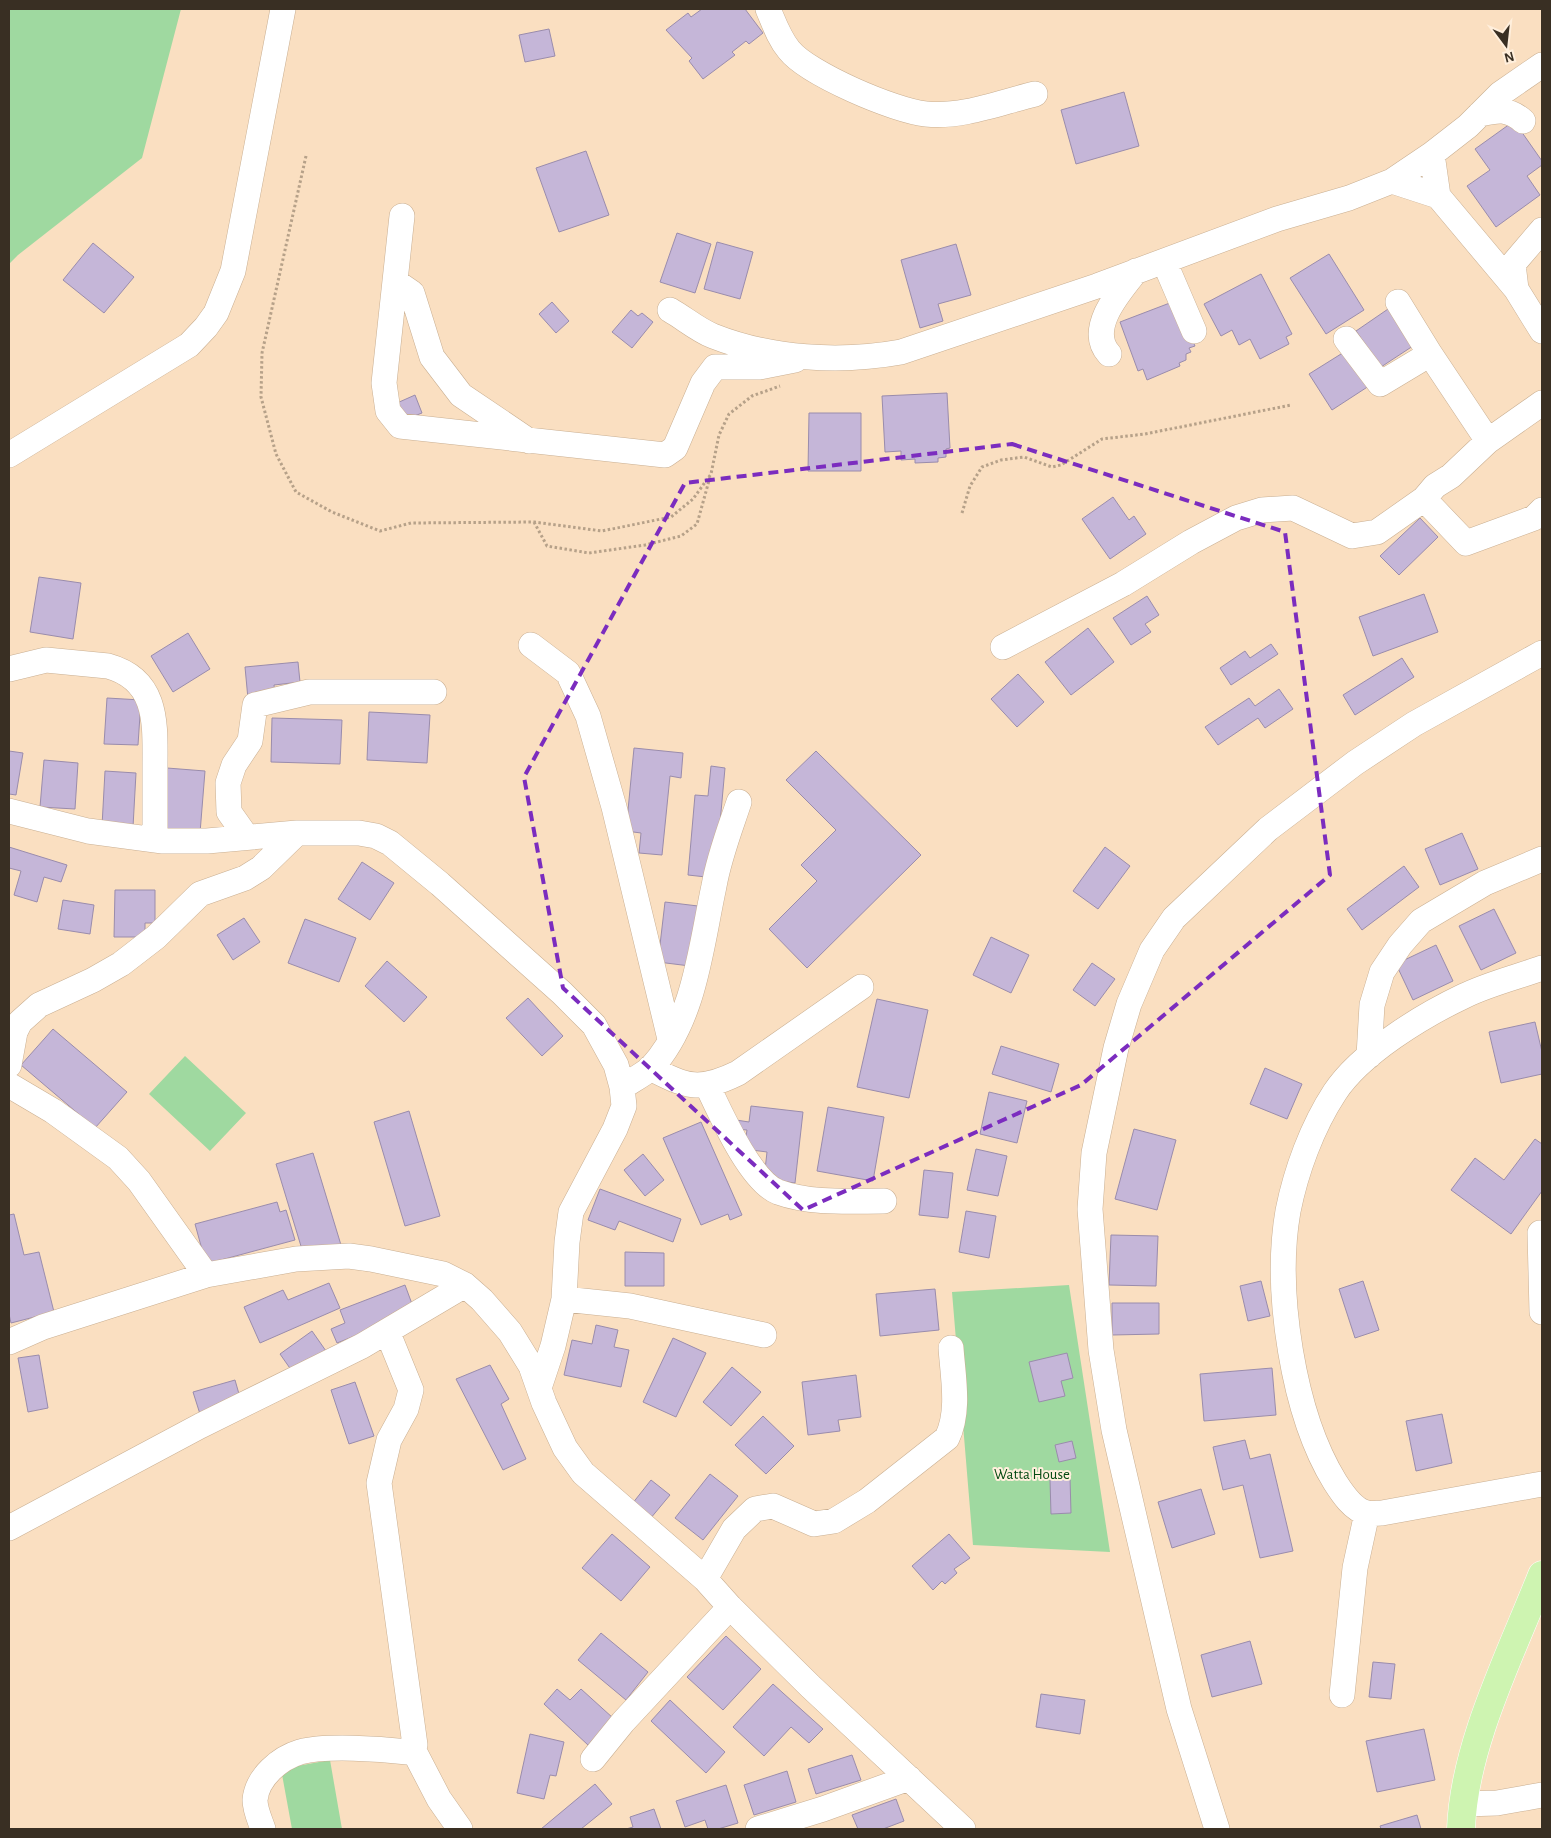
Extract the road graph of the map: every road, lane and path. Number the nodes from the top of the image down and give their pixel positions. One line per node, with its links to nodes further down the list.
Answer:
1 (284, 9): 28 (street)
2 (768, 9): 4 (street)
3 (1542, 65): 5 (street)
4 (1035, 94)
5 (1480, 114): 6 (street); 7 (street)
6 (1523, 121)
7 (1432, 154): 8 (street); 9 (street)
8 (1392, 181): 9 (street); 12 (street)
9 (1438, 196): 15 (street)
10 (402, 216): 14 (street)
11 (1542, 230): 15 (street)
12 (1164, 261): 13 (street); 18 (street)
13 (1136, 271): 21 (street); 23 (street)
14 (396, 282): 26 (street); 26 (street)
15 (1516, 289): 19 (street)
16 (1398, 302): 22 (street)
17 (670, 310): 23 (street)
18 (1194, 331)
19 (1542, 331)
20 (1346, 339): 22 (street)
21 (1109, 354)
22 (1430, 354): 27 (street)
23 (817, 357): 26 (street); 29 (street)
24 (1542, 402): 27 (street)
25 (1291, 405): 33 (path)
26 (529, 441)
27 (1488, 441): 31 (street)
28 (9, 455)
29 (671, 464)
30 (711, 474): 34 (path)
31 (1424, 499): 32 (street); 36 (street)
32 (1542, 510)
33 (962, 513)
34 (534, 522)
35 (531, 645): 48 (street)
36 (1003, 647)
37 (1542, 653): 82 (street)
38 (9, 669): 44 (street)
39 (434, 692): 43 (street)
40 (739, 802): 48 (street)
41 (9, 811): 44 (street)
42 (297, 833): 43 (street); 50 (street); 54 (street)
43 (246, 836): 44 (street)
44 (154, 840)
45 (1542, 860): 49 (street)
46 (1542, 968): 49 (street)
47 (861, 987): 53 (street)
48 (670, 1039): 51 (street)
49 (1369, 1056): 67 (street)
50 (9, 1065)
51 (650, 1068): 53 (street); 54 (street)
52 (9, 1085): 57 (street)
53 (707, 1085): 55 (street)
54 (622, 1087): 59 (street)
55 (884, 1201)
56 (1540, 1233): 60 (street)
57 (206, 1275): 58 (street); 63 (street)
58 (464, 1285): 61 (street); 65 (street)
59 (564, 1299): 62 (street); 65 (street)
60 (1542, 1312)
61 (387, 1331): 68 (street); 73 (street)
62 (764, 1335)
63 (9, 1342)
64 (950, 1348): 70 (street)
65 (539, 1388): 70 (street)
66 (1542, 1484): 67 (street)
67 (1367, 1513): 72 (street)
68 (9, 1528)
69 (1542, 1575): 77 (main road)
70 (705, 1579): 71 (street)
71 (730, 1607): 74 (street); 75 (street)
72 (1342, 1695)
73 (414, 1748): 78 (street); 79 (street)
74 (594, 1759)
75 (909, 1778): 80 (street); 81 (street)
76 (1542, 1795): 77 (street)
77 (1462, 1816)
78 (263, 1829)
79 (460, 1829)
80 (758, 1829)
81 (963, 1829)
82 (1217, 1829)

